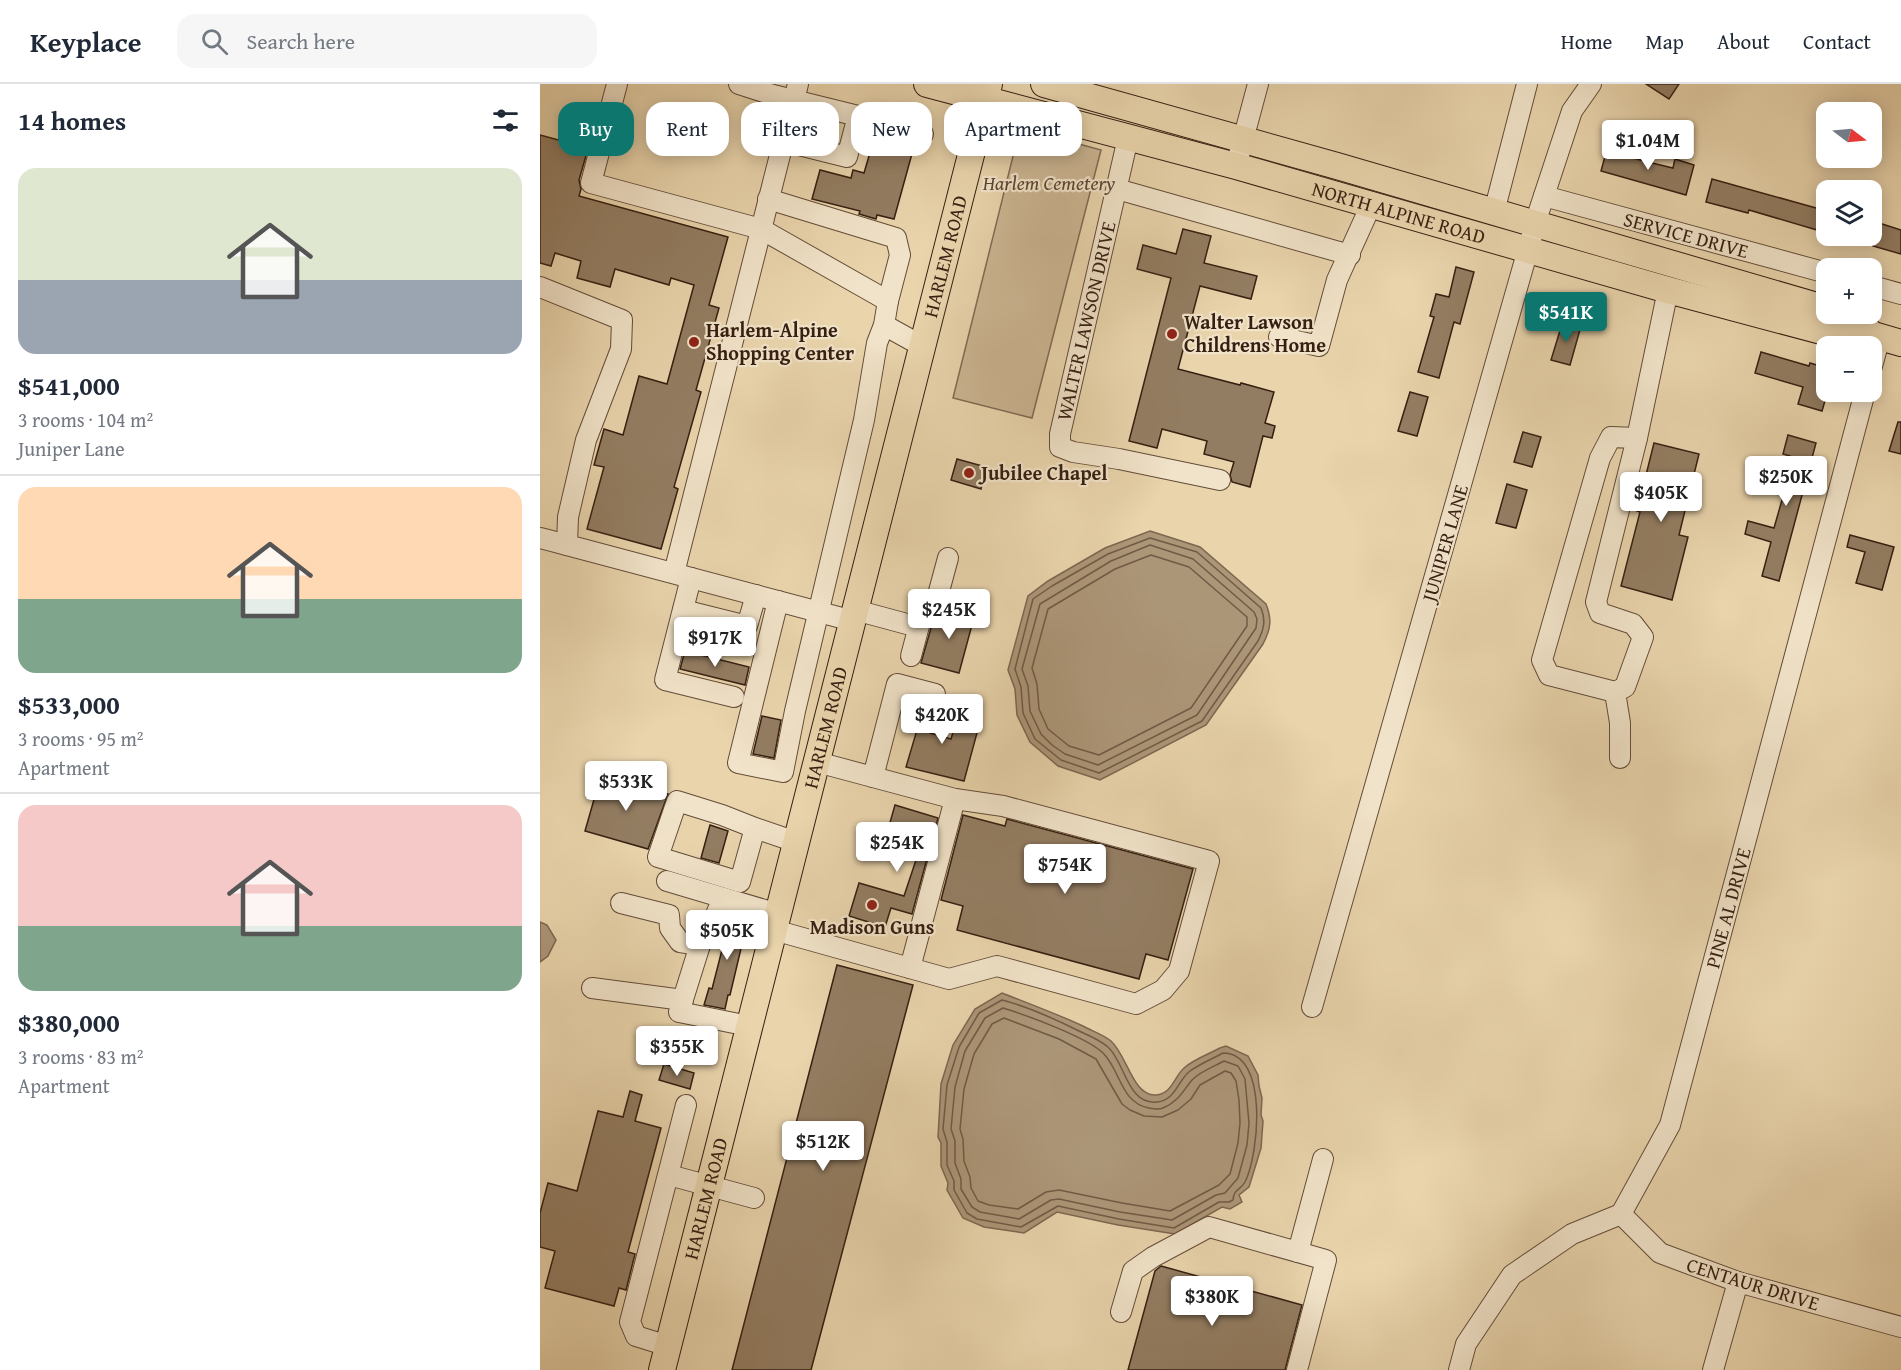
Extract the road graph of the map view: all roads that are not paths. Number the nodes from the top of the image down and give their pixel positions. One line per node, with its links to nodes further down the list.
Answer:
1 (617, 84): 22 (street)
2 (739, 84): 8 (street)
3 (927, 84): 9 (main road, NORTH ALPINE ROAD)
4 (1044, 84): 12 (main road, NORTH ALPINE ROAD)
5 (1258, 84): 12 (street)
6 (1527, 84): 21 (street)
7 (1591, 84): 18 (street, JUNIPER LANE)
8 (796, 92): 10 (street)
9 (987, 92): 11 (main road, NORTH ALPINE ROAD); 36 (main road, HARLEM ROAD)
10 (851, 113)
11 (1128, 138): 16 (main road, NORTH ALPINE ROAD); 17 (street, WALTER LAWSON DRIVE)
12 (1243, 139): 16 (street); 21 (main road, NORTH ALPINE ROAD)
13 (851, 142): 14 (street)
14 (839, 155)
15 (779, 156): 19 (street)
16 (1236, 166): 20 (main road, NORTH ALPINE ROAD)
17 (1117, 189): 24 (street); 39 (street, WALTER LAWSON DRIVE)
18 (1544, 196): 23 (street, JUNIPER LANE); 25 (street, SERVICE DRIVE)
19 (768, 199): 22 (street); 30 (street)
20 (1371, 204): 23 (main road, NORTH ALPINE ROAD); 24 (street)
21 (1494, 212): 23 (main road, NORTH ALPINE ROAD)
22 (761, 229): 30 (street); 43 (street)
23 (1533, 236): 28 (main road, NORTH ALPINE ROAD); 31 (main road, NORTH ALPINE ROAD); 68 (street, JUNIPER LANE)
24 (1350, 255): 34 (street)
25 (1816, 270)
26 (540, 287): 41 (street)
27 (1882, 289): 29 (street)
28 (1668, 290): 35 (main road, NORTH ALPINE ROAD); 38 (street)
29 (1901, 294)
30 (888, 301): 33 (street)
31 (1816, 306)
32 (1867, 324): 35 (main road)
33 (884, 325): 36 (street); 47 (street)
34 (1279, 337)
35 (1883, 338)
36 (922, 346): 48 (main road, HARLEM ROAD)
37 (1862, 402): 75 (street, PINE AL DRIVE)
38 (1637, 438): 51 (street); 51 (street)
39 (1220, 480)
40 (540, 538): 41 (street)
41 (567, 545): 43 (street)
42 (948, 558): 49 (street)
43 (682, 576): 44 (street); 46 (street)
44 (756, 595): 45 (street); 46 (street)
45 (778, 601): 47 (street); 47 (street)
46 (683, 610): 53 (street)
47 (818, 611): 48 (street)
48 (854, 616): 49 (street); 55 (main road, HARLEM ROAD)
49 (918, 627): 50 (street)
50 (911, 656)
51 (1615, 692): 54 (street)
52 (935, 694): 56 (street)
53 (734, 698)
54 (1620, 758)
55 (817, 762): 56 (street); 59 (main road, HARLEM ROAD)
56 (873, 777): 57 (street)
57 (955, 799): 65 (street); 65 (street)
58 (755, 828): 58 (street); 59 (street)
59 (796, 842): 63 (main road, HARLEM ROAD)
60 (667, 881): 61 (street)
61 (723, 898): 63 (street); 64 (street)
62 (621, 903): 64 (street)
63 (776, 922): 65 (street); 69 (main road, HARLEM ROAD)
64 (700, 945): 67 (street)
65 (910, 968)
66 (592, 988): 67 (street)
67 (683, 1000): 69 (street)
68 (1312, 1007)
69 (749, 1026): 73 (main road, HARLEM ROAD)
70 (686, 1105): 72 (street)
71 (1323, 1159): 76 (street)
72 (669, 1175): 73 (street); 80 (street)
73 (709, 1185): 74 (street); 80 (main road, HARLEM ROAD)
74 (754, 1198)
75 (1622, 1214): 77 (street, CENTAUR DRIVE); 82 (street)
76 (1298, 1252): 78 (street); 81 (street)
77 (1738, 1282): 79 (street, CENTAUR DRIVE); 83 (street)
78 (1121, 1312)
79 (1901, 1327)
80 (665, 1358)
81 (1297, 1370)
82 (1459, 1370)
83 (1713, 1370)

